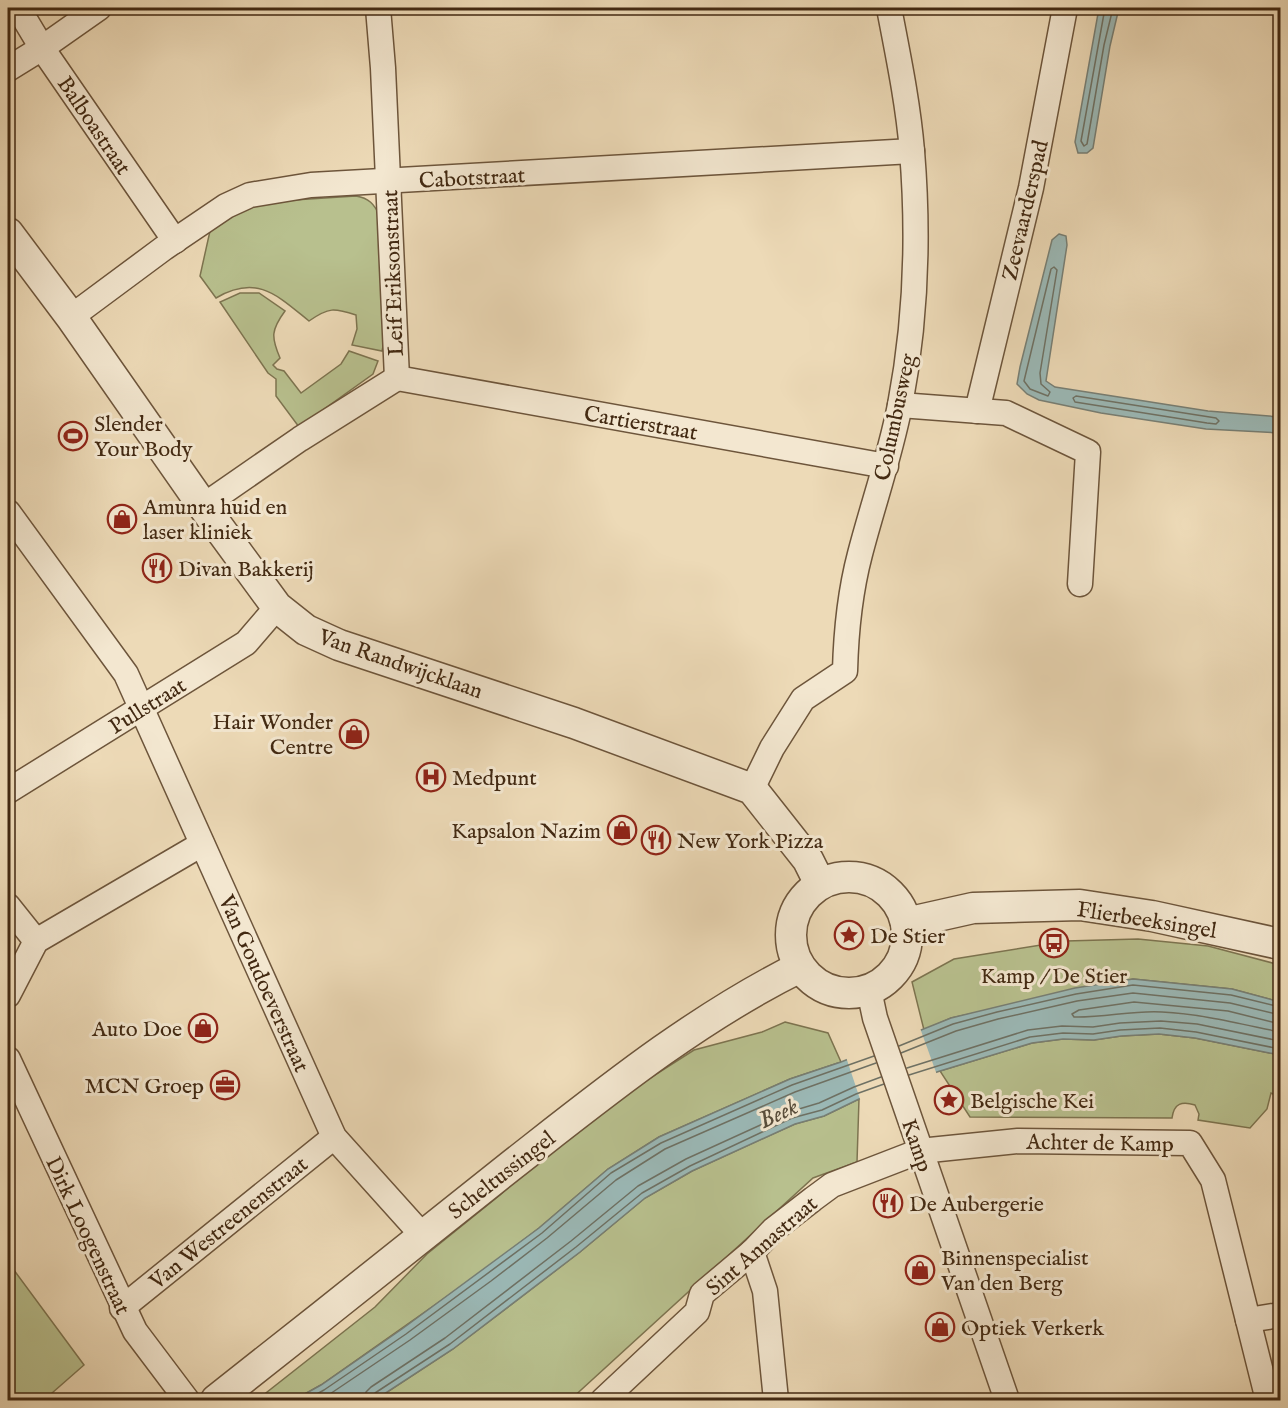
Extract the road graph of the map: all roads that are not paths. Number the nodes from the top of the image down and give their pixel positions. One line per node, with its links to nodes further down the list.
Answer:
1 (18, 8): 6 (street, Balboastraat)
2 (99, 8): 6 (street)
3 (378, 8): 9 (street, Leif Eriksonstraat)
4 (889, 8): 8 (street, Columbusweg)
5 (1065, 8): 15 (street, Zeevaarderspad)
6 (42, 48): 7 (street); 11 (street, Balboastraat)
7 (8, 69)
8 (912, 151): 9 (street, Cabotstraat); 14 (street, Columbusweg)
9 (389, 182): 11 (street, Cabotstraat); 13 (street, Leif Eriksonstraat)
10 (8, 233): 12 (street, Van Randwijcklaan)
11 (175, 241): 12 (street, Cabotstraat)
12 (71, 317): 17 (street, Van Randwijcklaan)
13 (396, 378): 16 (street, Cartierstraat); 17 (street, Leif Eriksonstraat)
14 (900, 405): 15 (street); 16 (street, Columbusweg)
15 (977, 411): 19 (street)
16 (886, 466): 22 (street, Columbusweg)
17 (203, 506): 20 (street, Van Randwijcklaan)
18 (8, 512): 21 (street, Van Goudoeverstraat)
19 (1080, 584)
20 (277, 607): 21 (street, Pullstraat); 22 (street, Van Randwijcklaan)
21 (142, 708): 23 (street, Pullstraat); 24 (street, Van Goudoeverstraat)
22 (752, 789): 25 (street)
23 (8, 791)
24 (202, 844): 28 (street); 34 (street, Van Goudoeverstraat)
25 (820, 884): 27 (street); 30 (street)
26 (8, 906): 28 (street)
27 (906, 923): 29 (street, Flierbeeksingel); 31 (street)
28 (36, 941): 32 (street)
29 (1281, 944)
30 (800, 967): 31 (street); 36 (street, Scheltussingel)
31 (869, 990): 35 (street, Kamp)
32 (8, 995)
33 (8, 1059): 38 (street, Dirk Loogenstraat)
34 (334, 1137): 36 (street, Van Goudoeverstraat); 38 (street, Van Westreenenstraat)
35 (920, 1151): 37 (street, Sint Annastraat); 40 (street, Achter de Kamp); 45 (street, Kamp)
36 (423, 1236): 42 (street, Scheltussingel)
37 (752, 1252): 43 (street, Sint Annastraat); 44 (street)
38 (122, 1308): 41 (street, Dirk Loogenstraat)
39 (1281, 1315): 40 (street)
40 (1248, 1320): 46 (street, Achter de Kamp)
41 (187, 1401)
42 (216, 1401)
43 (603, 1401)
44 (776, 1401)
45 (1007, 1401)
46 (1268, 1401)

